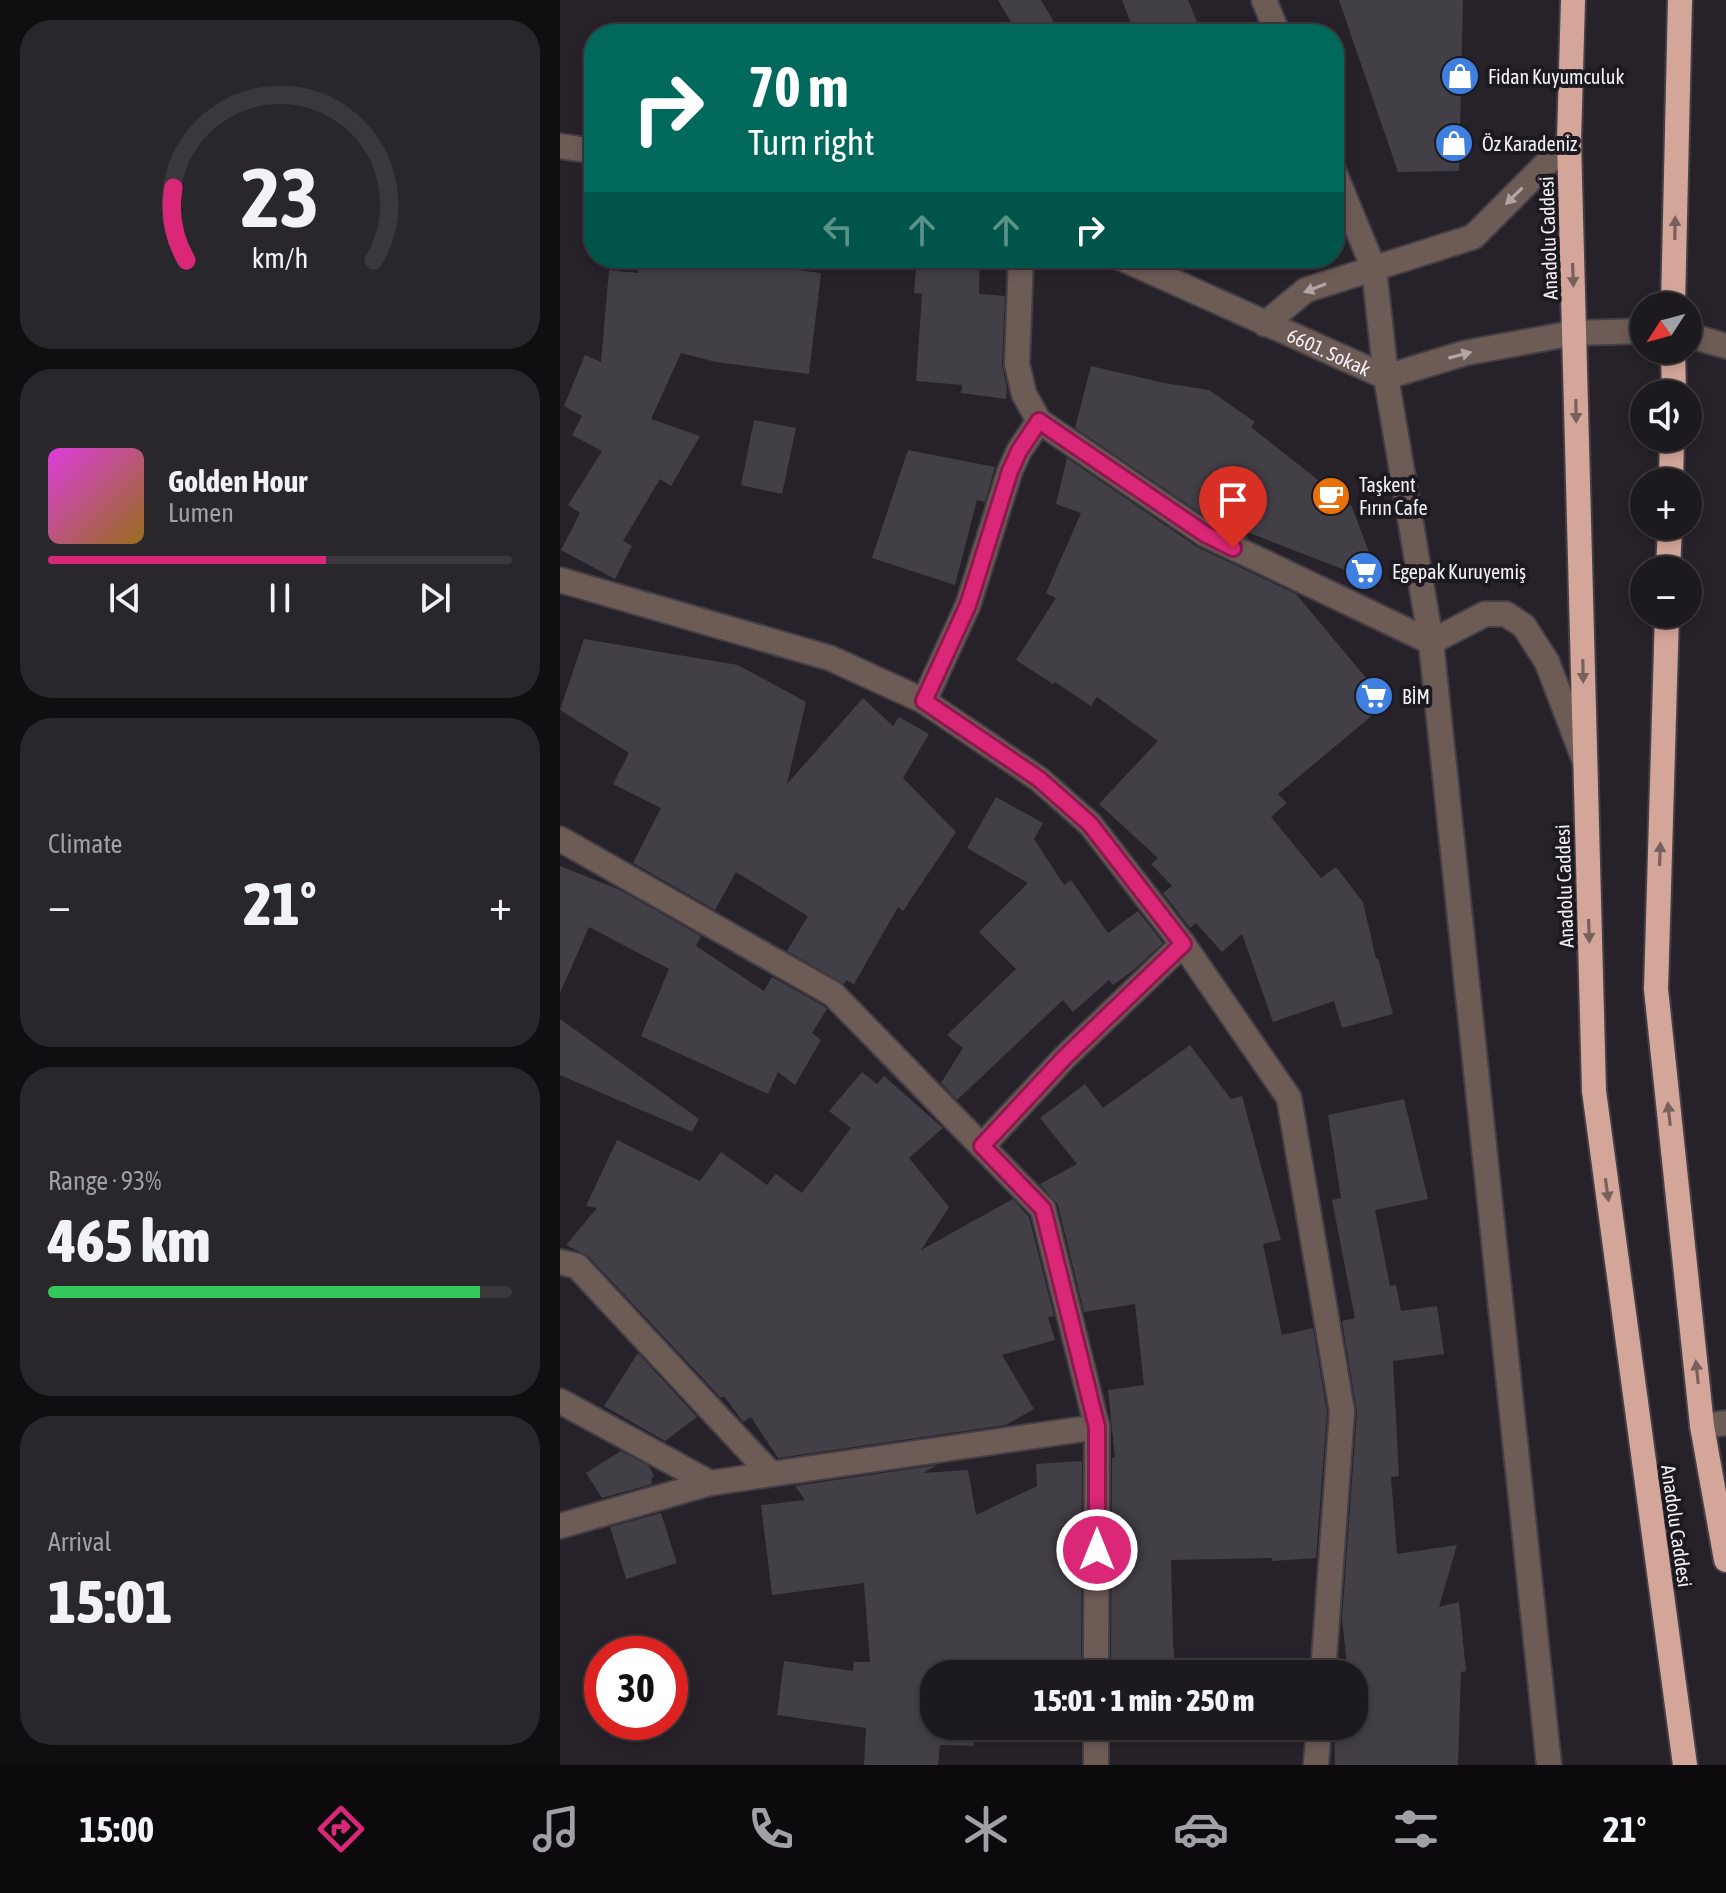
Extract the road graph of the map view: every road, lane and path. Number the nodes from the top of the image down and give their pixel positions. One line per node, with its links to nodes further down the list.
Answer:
1 (1264, 0): 4 (street)
2 (1573, 0): 5 (highway, Anadolu Caddesi)
3 (1680, 0): 12 (highway, one-way to 3)
4 (1274, 24)
5 (1569, 141): 11 (street, one-way to 11); 15 (highway, Anadolu Caddesi, one-way to 15)
6 (560, 146): 7 (street)
7 (584, 150)
8 (1344, 196): 11 (street)
9 (1021, 268): 19 (street)
10 (1143, 268): 13 (street, 6601. Sokak)
11 (1374, 269): 13 (street, one-way to 13); 18 (street)
12 (1673, 292)
13 (1265, 324): 18 (street, 6601. Sokak)
14 (1630, 331): 15 (street, 6601. Sokak)
15 (1574, 333): 18 (street, 6601. Sokak, one-way to 15); 24 (highway, Anadolu Caddesi, one-way to 24)
16 (1702, 339): 17 (street)
17 (1726, 346)
18 (1386, 377): 22 (street)
19 (1039, 421): 22 (street); 23 (street)
20 (560, 580): 23 (street)
21 (1667, 628): 30 (highway, Anadolu Caddesi, one-way to 21)
22 (1431, 642): 24 (street); 42 (street)
23 (924, 701): 26 (street)
24 (1585, 761): 43 (highway, Anadolu Caddesi, one-way to 43)
25 (560, 839): 27 (street)
26 (1183, 944): 27 (street); 37 (street)
27 (982, 1146): 31 (street)
28 (560, 1262): 32 (street)
29 (560, 1401): 33 (street)
30 (1714, 1425): 35 (highway, Anadolu Caddesi)
31 (1097, 1427): 32 (street); 36 (street)
32 (771, 1474): 33 (street)
33 (710, 1483): 34 (street)
34 (560, 1526)
35 (1726, 1560)
36 (1096, 1660)
37 (1324, 1660)
38 (1096, 1740): 40 (street)
39 (1318, 1740): 41 (street)
40 (1096, 1765)
41 (1316, 1765)
42 (1549, 1765)
43 (1685, 1765)

